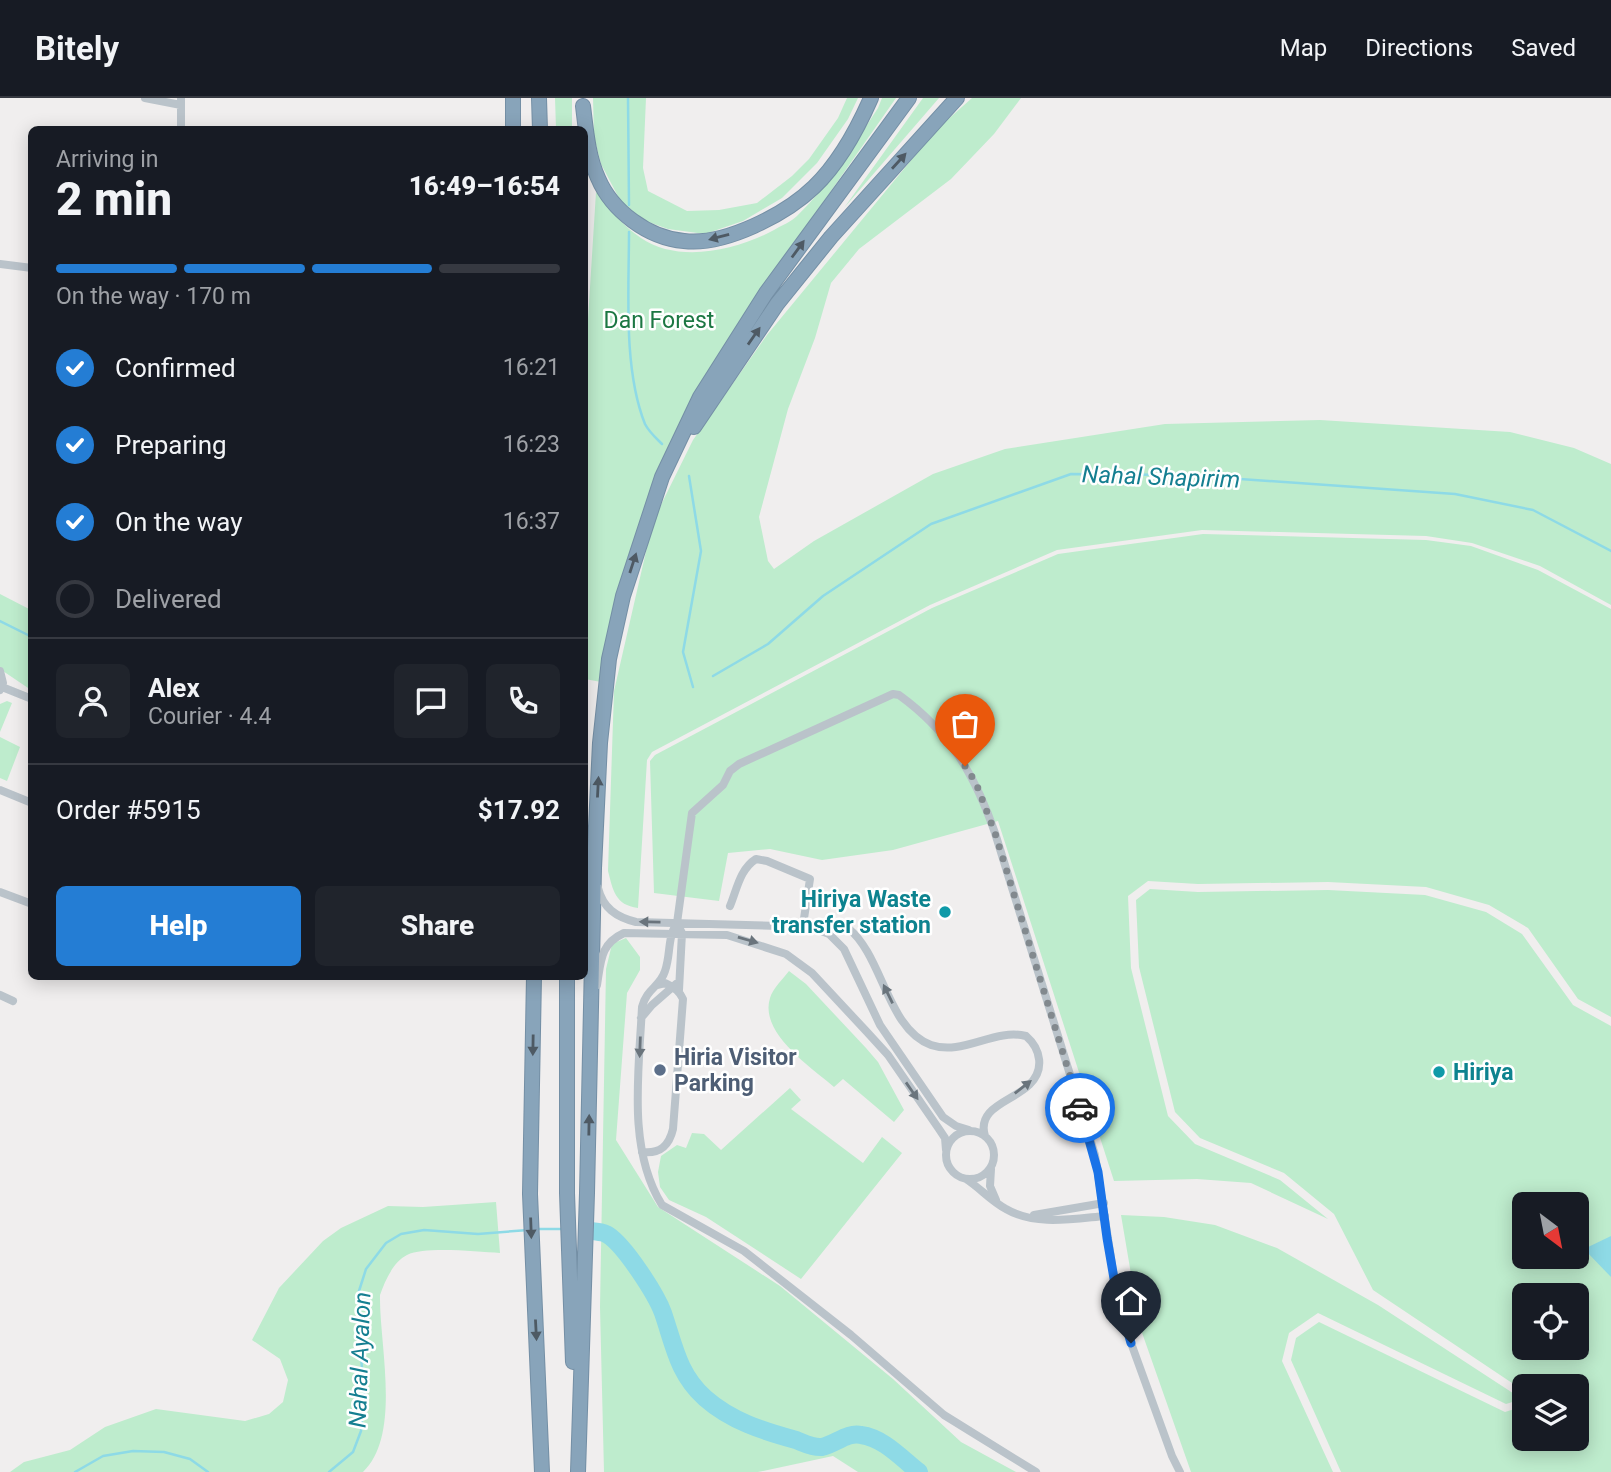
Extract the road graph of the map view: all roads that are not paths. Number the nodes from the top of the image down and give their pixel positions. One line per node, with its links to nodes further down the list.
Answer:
1 (145, 98): 7 (street)
2 (513, 98): 10 (highway)
3 (539, 98): 11 (highway)
4 (871, 98): 14 (highway, one-way to 14)
5 (909, 98): 17 (highway, one-way to 5)
6 (957, 98): 17 (highway, one-way to 6)
7 (181, 101): 9 (street)
8 (583, 102): 12 (highway); 13 (highway, one-way to 8)
9 (181, 126)
10 (513, 126)
11 (540, 126)
12 (583, 126)
13 (587, 126)
14 (588, 133)
15 (0, 264): 16 (street)
16 (28, 268)
17 (663, 475): 23 (highway, one-way to 17)
18 (0, 671): 19 (street)
19 (1, 689): 20 (street)
20 (28, 698)
21 (0, 790): 22 (street)
22 (28, 801)
23 (594, 868): 27 (street, one-way to 23); 37 (highway)
24 (0, 892): 25 (street)
25 (28, 902)
26 (730, 906): 28 (street)
27 (677, 923): 28 (street); 29 (street); 30 (street); 45 (street)
28 (805, 925): 39 (street); 40 (street, one-way to 28)
29 (670, 933): 30 (street); 33 (street); 37 (street)
30 (682, 933): 34 (street); 41 (street, one-way to 41)
31 (534, 980): 49 (highway, one-way to 49)
32 (567, 980): 50 (highway)
33 (657, 985): 34 (street); 38 (street)
34 (676, 989): 38 (street); 42 (street)
35 (0, 995): 36 (street)
36 (13, 1001)
37 (592, 1012): 50 (highway, one-way to 37)
38 (641, 1018): 42 (street, one-way to 42)
39 (969, 1130): 40 (street); 41 (street)
40 (985, 1136): 43 (street)
41 (946, 1150): 44 (street)
42 (642, 1152): 51 (street)
43 (993, 1162): 44 (street); 46 (street)
44 (965, 1179): 46 (street)
45 (1104, 1203): 47 (street); 48 (street)
46 (1009, 1211): 47 (street)
47 (1020, 1215): 48 (street)
48 (1105, 1216): 52 (street)
49 (542, 1472)
50 (578, 1472)
51 (1036, 1472)
52 (1180, 1472)

